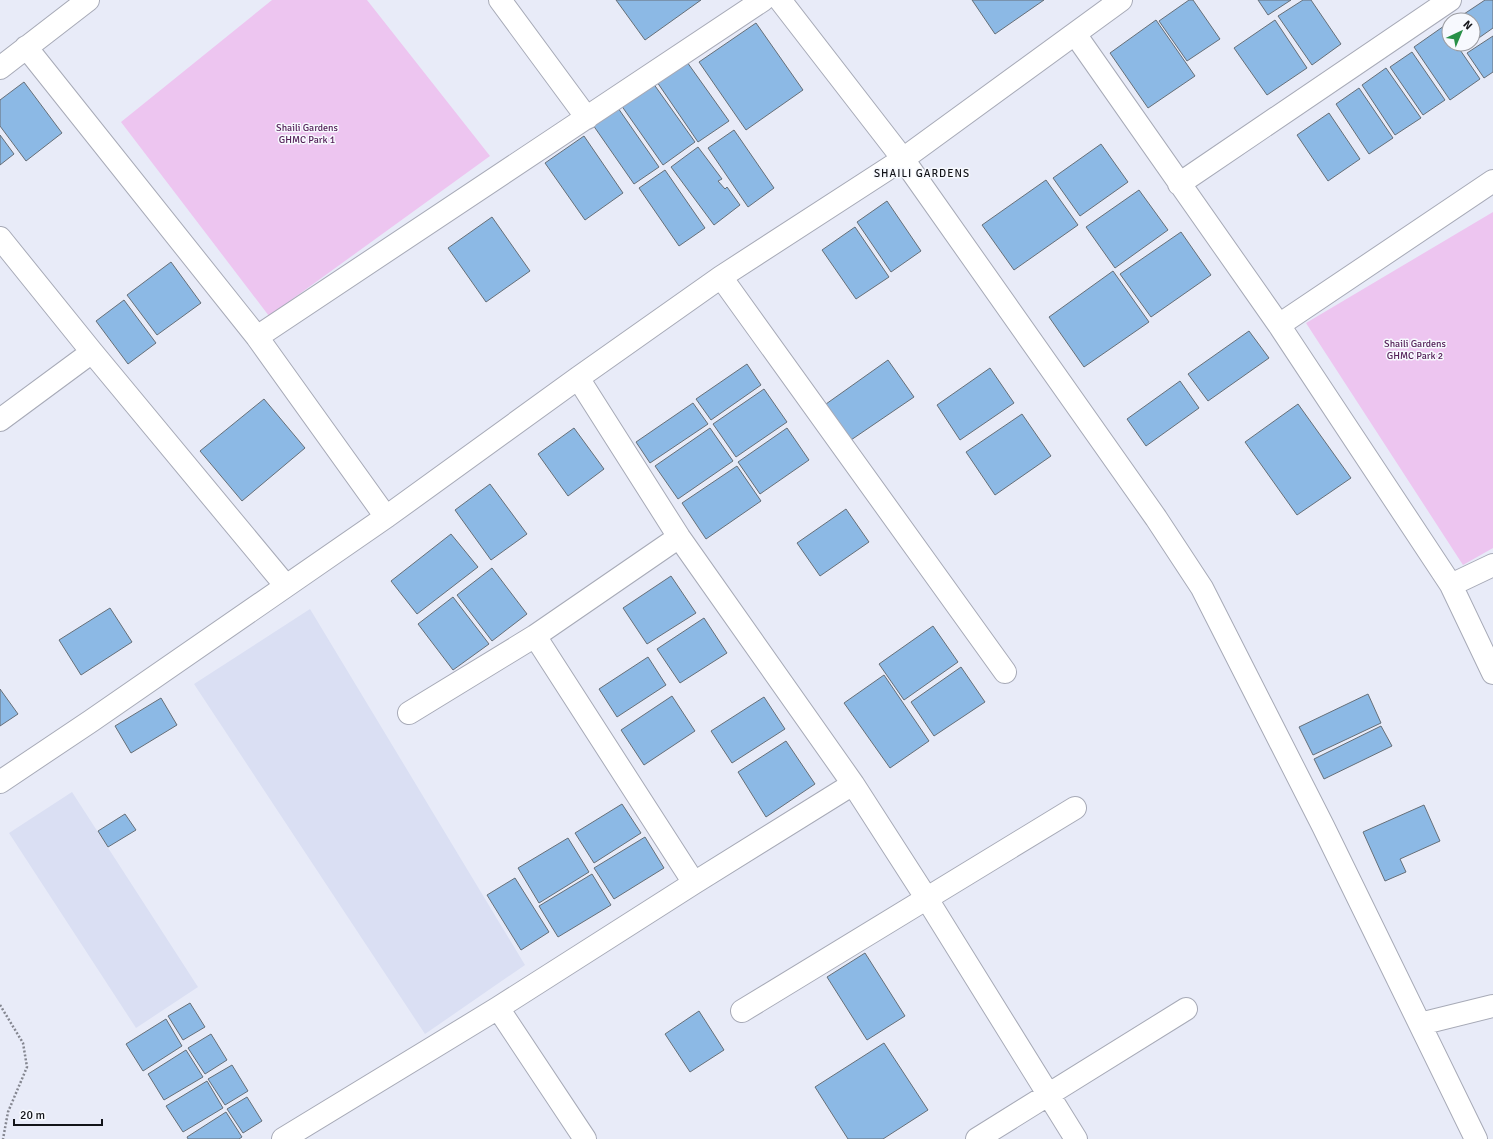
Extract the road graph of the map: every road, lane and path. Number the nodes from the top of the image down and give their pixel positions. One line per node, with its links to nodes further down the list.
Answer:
1 (88, 0): 8 (street)
2 (500, 0): 10 (street)
3 (763, 0): 10 (street)
4 (780, 0): 11 (street)
5 (1450, 0): 13 (street)
6 (1117, 1): 7 (street)
7 (1075, 34): 11 (street); 13 (street)
8 (26, 47): 9 (street); 17 (street)
9 (0, 68)
10 (587, 118): 17 (street)
11 (903, 159): 15 (street); 40 (street)
12 (1493, 182): 16 (street)
13 (1179, 184): 16 (street)
14 (0, 238): 18 (street)
15 (721, 277): 19 (street); 27 (street)
16 (1279, 325): 24 (street)
17 (257, 337): 21 (street)
18 (92, 352): 20 (street); 25 (street)
19 (578, 378): 21 (street); 22 (street)
20 (0, 420)
21 (386, 517): 25 (street)
22 (679, 537): 26 (street); 31 (street)
23 (1493, 565): 24 (street)
24 (1452, 585): 28 (street)
25 (286, 586): 30 (street)
26 (535, 636): 29 (street); 33 (street)
27 (1005, 672)
28 (1493, 673)
29 (409, 713)
30 (0, 782)
31 (853, 784): 33 (street); 34 (street)
32 (1075, 808): 34 (street)
33 (694, 882): 37 (street)
34 (927, 899): 39 (street); 41 (street)
35 (0, 1005): 42 (path)
36 (1493, 1006): 40 (street)
37 (498, 1008): 43 (street); 44 (street)
38 (1186, 1009): 41 (street)
39 (742, 1011)
40 (1420, 1024): 47 (street)
41 (1048, 1094): 45 (street); 46 (street)
42 (3, 1139)
43 (283, 1139)
44 (585, 1139)
45 (977, 1139)
46 (1076, 1139)
47 (1476, 1139)

